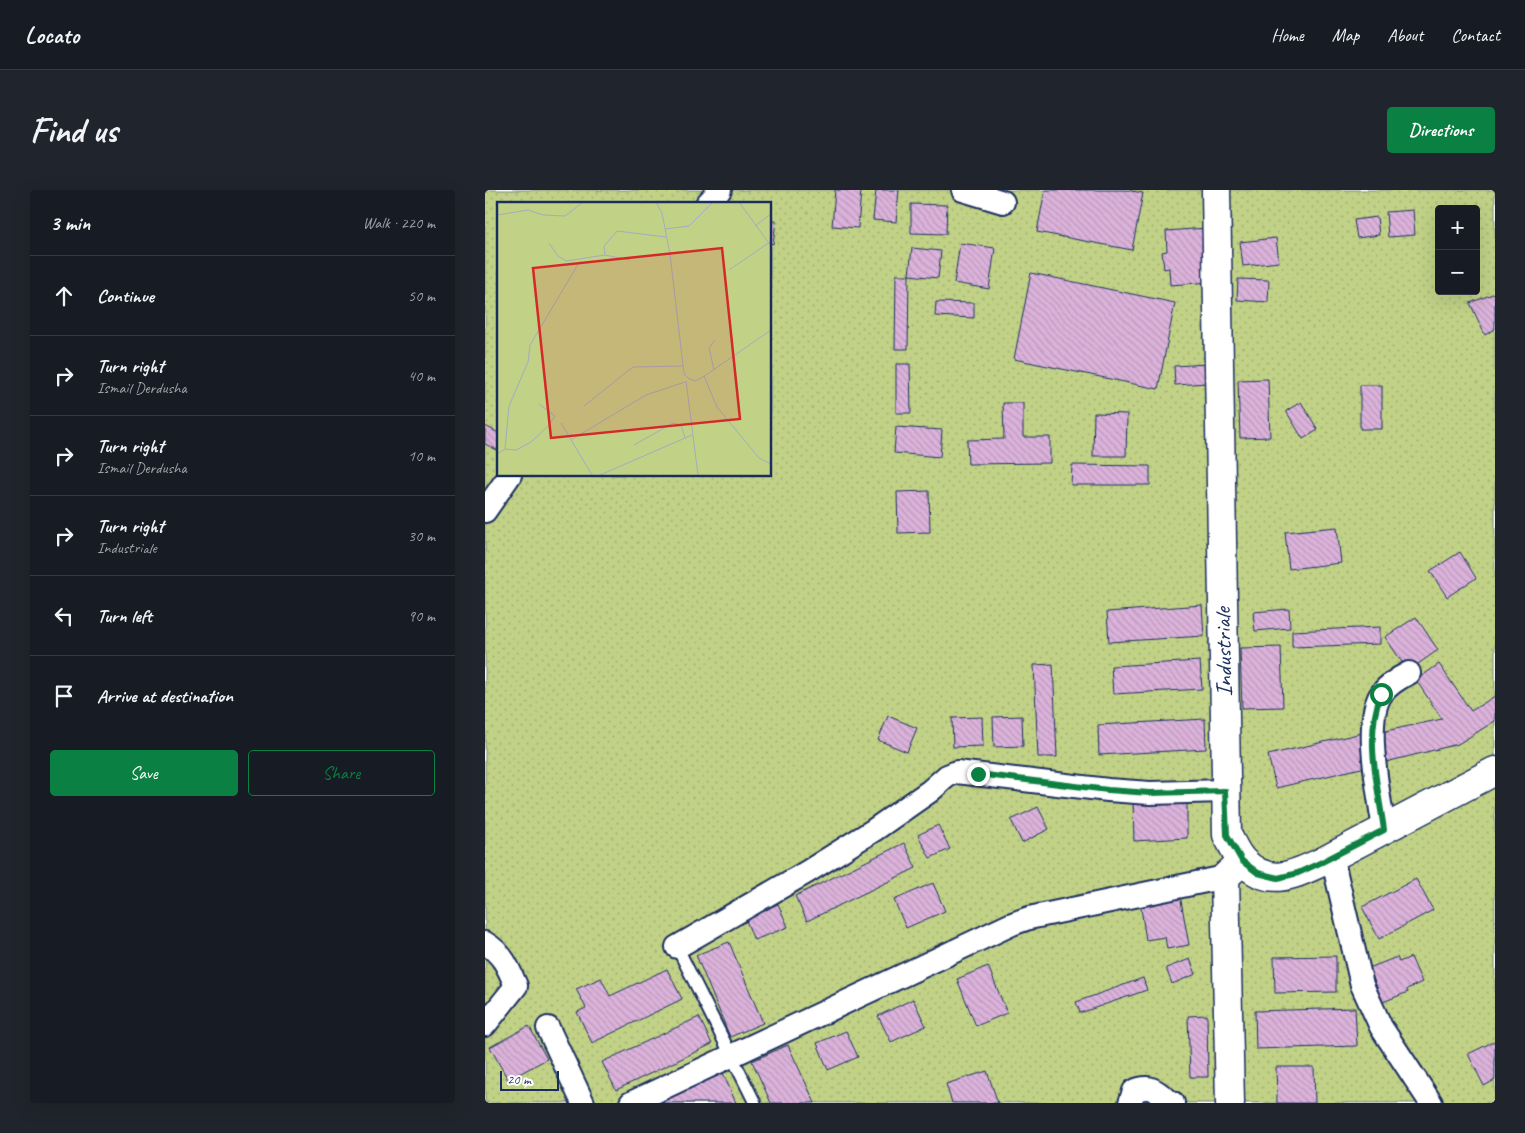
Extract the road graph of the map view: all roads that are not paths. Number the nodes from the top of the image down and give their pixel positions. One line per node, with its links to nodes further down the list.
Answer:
1 (720, 190): 4 (street)
2 (963, 190): 5 (street)
3 (1216, 190): 10 (main road, Industriale)
4 (709, 202)
5 (1003, 202)
6 (509, 476): 7 (street)
7 (485, 510)
8 (1409, 673): 11 (street)
9 (1495, 771): 11 (main road)
10 (1225, 791): 13 (main road, Industriale); 15 (street)
11 (1384, 830): 12 (main road)
12 (1333, 857): 13 (main road); 25 (street)
13 (1234, 869): 18 (street); 24 (main road, Industriale)
14 (485, 943): 16 (street)
15 (677, 947): 18 (lane)
16 (485, 1025)
17 (548, 1028): 19 (street)
18 (732, 1055): 20 (street); 21 (lane)
19 (583, 1103)
20 (631, 1103)
21 (755, 1103)
22 (1130, 1103): 23 (street)
23 (1173, 1103)
24 (1230, 1103)
25 (1431, 1103)

